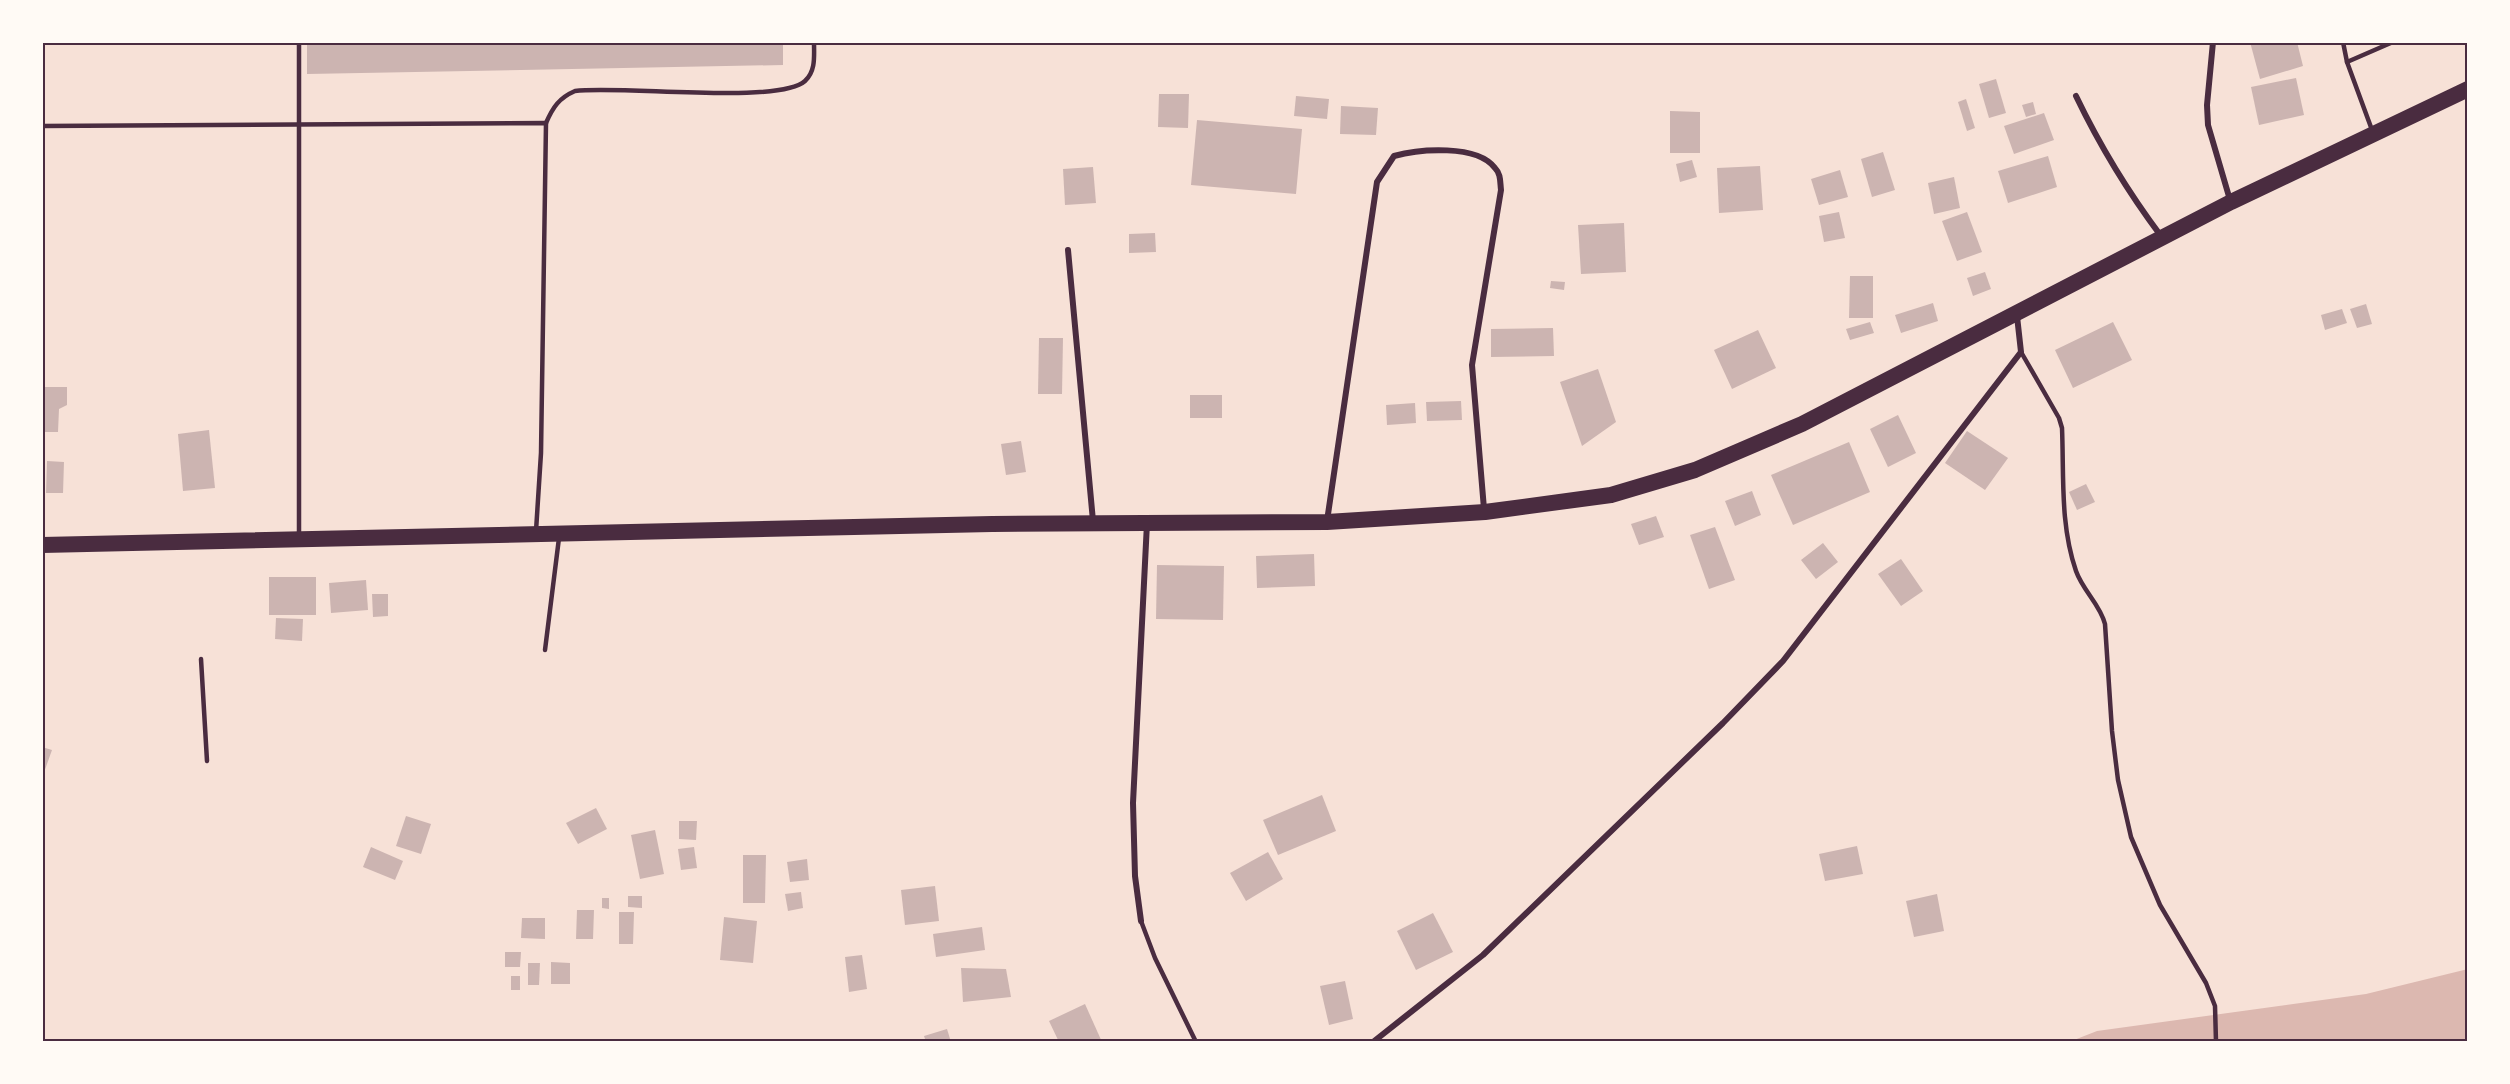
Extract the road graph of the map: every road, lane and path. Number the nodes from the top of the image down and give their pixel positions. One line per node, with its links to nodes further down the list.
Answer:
1 (299, 42): 11 (lane)
2 (814, 42): 9 (lane)
3 (2213, 42): 13 (street)
4 (2343, 42): 6 (lane)
5 (2393, 42): 6 (lane)
6 (2347, 62): 12 (lane)
7 (2468, 89): 12 (highway)
8 (2076, 96): 14 (street)
9 (546, 123): 11 (lane); 22 (lane)
10 (42, 126): 11 (lane)
11 (299, 126): 24 (lane)
12 (2373, 132): 13 (highway)
13 (2231, 202): 14 (highway)
14 (2162, 237): 16 (highway)
15 (1068, 249): 21 (street)
16 (2017, 312): 17 (street); 18 (highway)
17 (2021, 352): 31 (street); 32 (lane)
18 (1485, 512): 20 (highway); 20 (street)
19 (1147, 522): 20 (highway); 21 (highway); 29 (street)
20 (1327, 522)
21 (1093, 523): 23 (highway)
22 (536, 533): 23 (highway); 24 (highway)
23 (560, 533): 26 (lane)
24 (299, 539): 25 (highway)
25 (42, 545)
26 (545, 650)
27 (201, 659): 28 (lane)
28 (207, 761)
29 (1141, 921): 30 (lane)
30 (1196, 1042)
31 (1373, 1042)
32 (2216, 1042)

